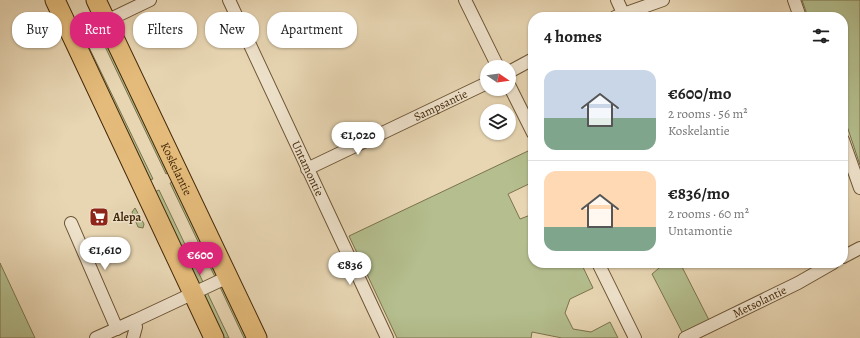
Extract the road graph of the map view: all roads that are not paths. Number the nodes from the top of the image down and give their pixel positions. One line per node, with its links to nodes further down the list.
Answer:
1 (55, 0): 14 (main road)
2 (96, 0): 9 (main road, Koskelantie)
3 (150, 0): 10 (street)
4 (229, 0): 24 (street, Untamontie)
5 (465, 0): 17 (street)
6 (617, 0): 11 (street)
7 (663, 0): 12 (street)
8 (794, 0): 13 (street)
9 (102, 12)
10 (125, 12)
11 (619, 12)
12 (628, 12)
13 (798, 12)
14 (70, 31)
15 (78, 48): 32 (main road)
16 (119, 48): 31 (main road, Koskelantie)
17 (495, 60)
18 (528, 62): 19 (street)
19 (516, 68)
20 (480, 86): 24 (street, Sampsantie)
21 (514, 96): 22 (street)
22 (528, 123)
23 (848, 154): 25 (street)
24 (307, 169): 39 (street, Untamontie)
25 (860, 188)
26 (71, 223): 34 (street)
27 (860, 248): 28 (street)
28 (848, 254)
29 (600, 268): 40 (street)
30 (824, 268): 41 (street, Metsolantie)
31 (228, 277): 32 (street); 38 (main road, Koskelantie)
32 (193, 293): 33 (street); 37 (main road)
33 (134, 321): 34 (street); 36 (street)
34 (117, 328): 35 (street)
35 (96, 338)
36 (133, 338)
37 (214, 338)
38 (257, 338)
39 (387, 338)
40 (635, 338)
41 (685, 338)

